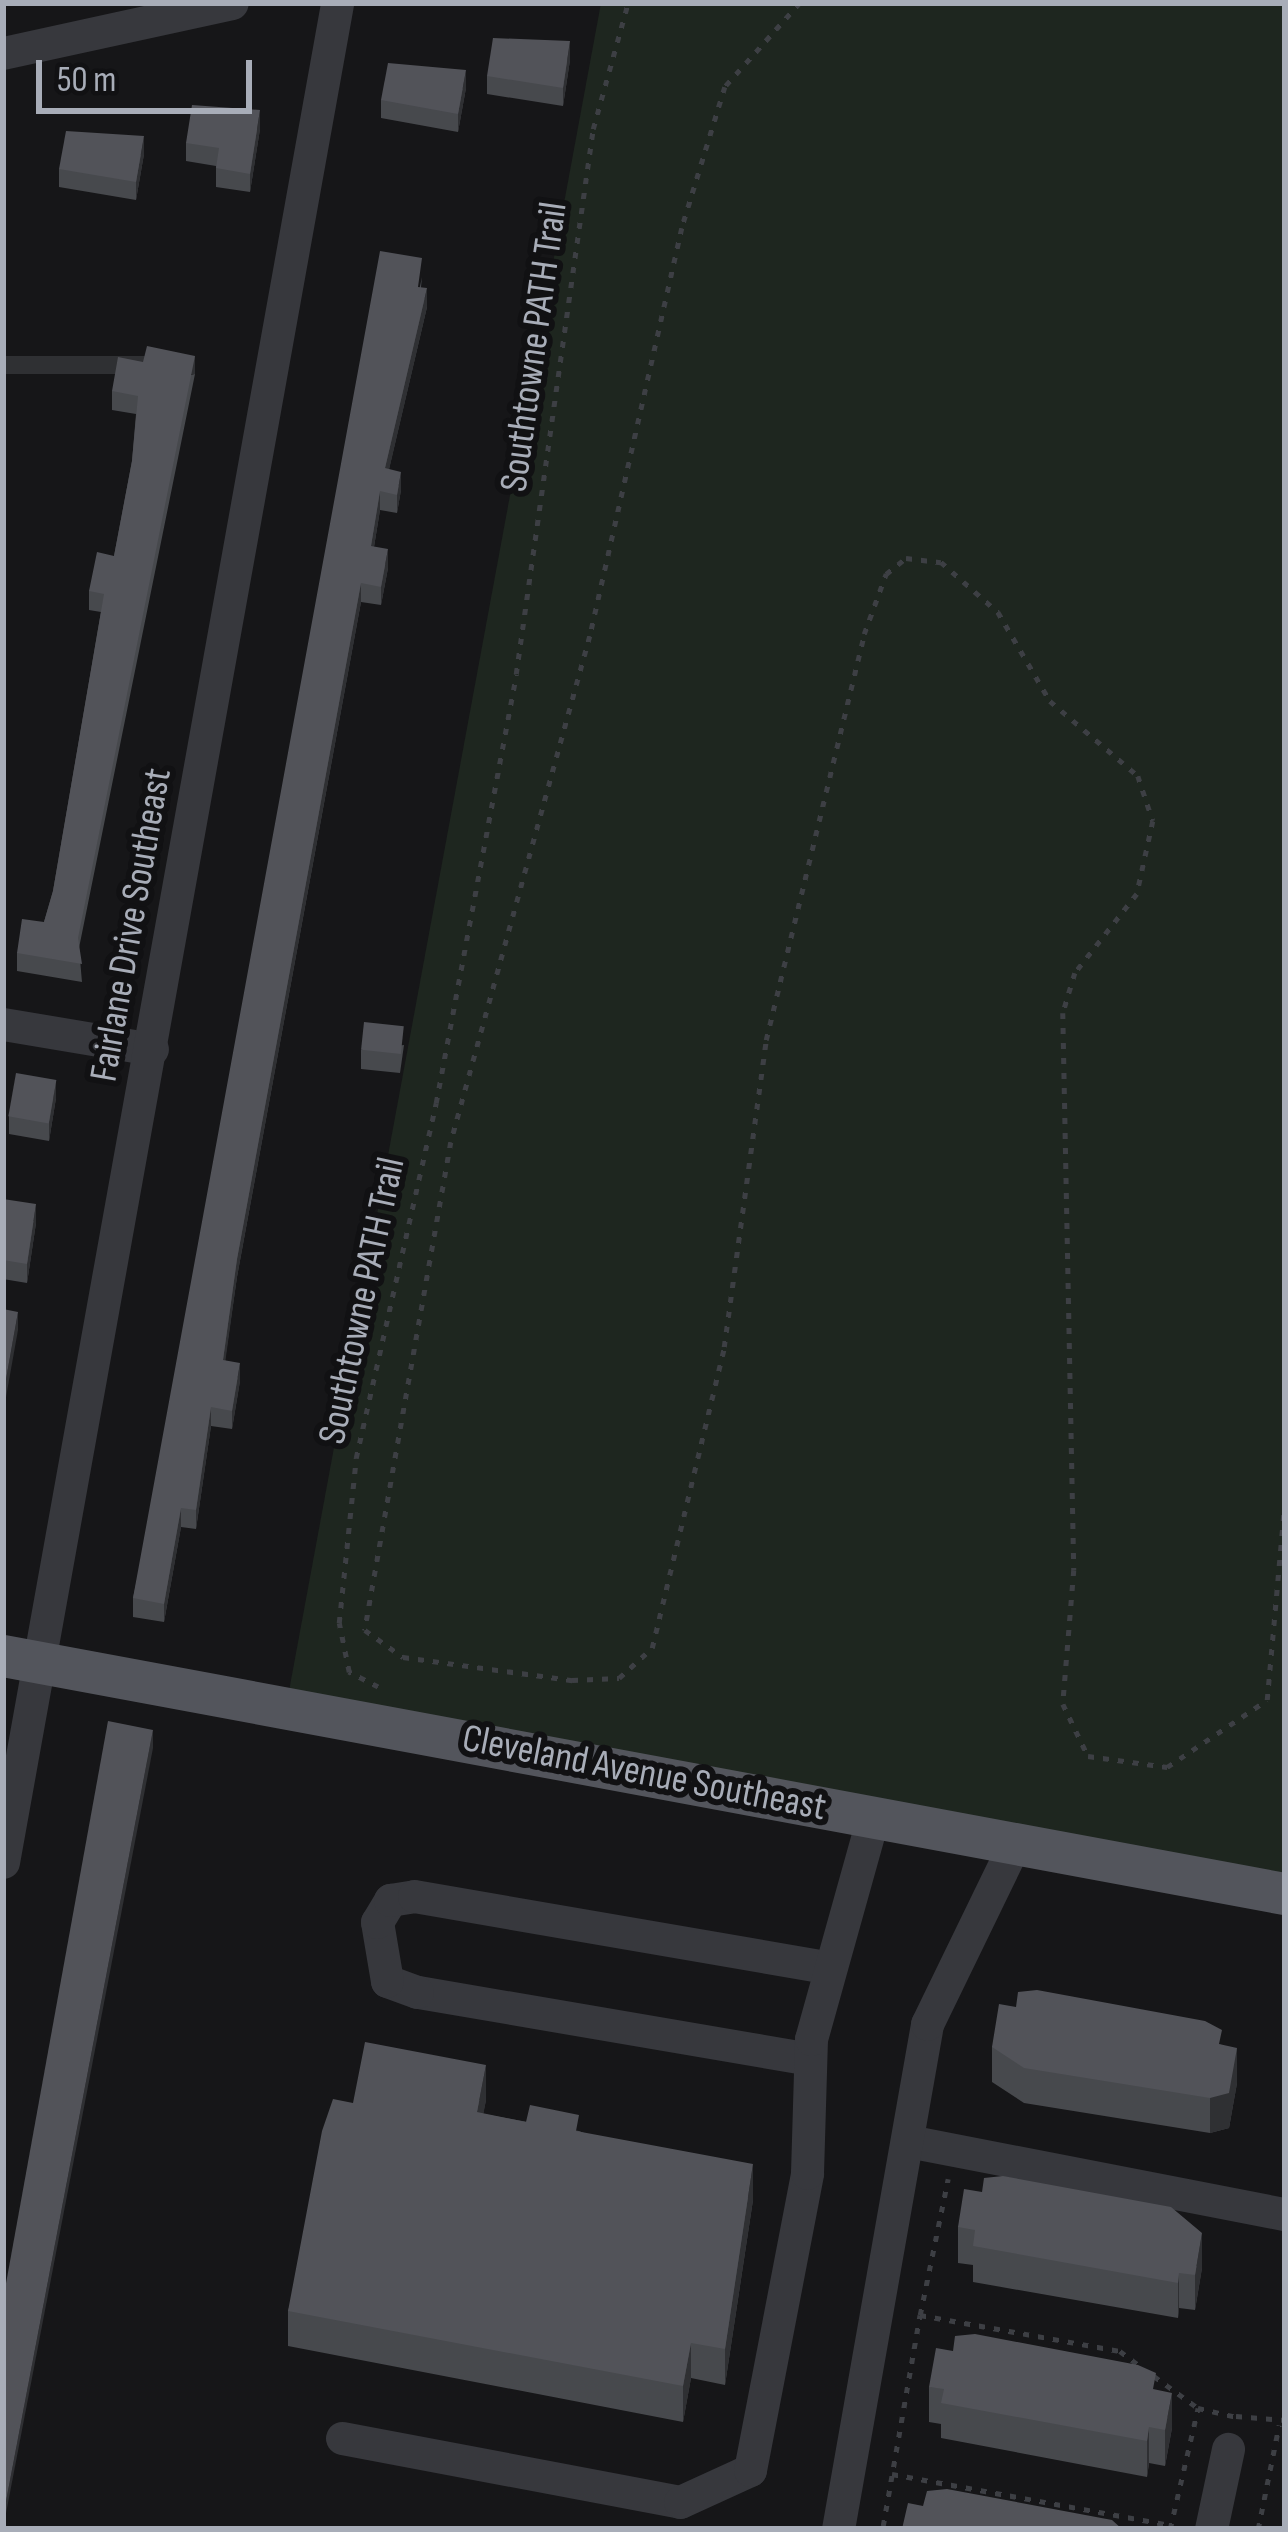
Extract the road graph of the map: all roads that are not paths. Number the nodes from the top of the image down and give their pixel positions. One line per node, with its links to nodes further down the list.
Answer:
1 (232, 3): 3 (street)
2 (337, 3): 5 (street, Fairlane Drive Southeast)
3 (3, 53)
4 (3, 1024): 5 (street)
5 (152, 1049): 6 (street, Fairlane Drive Southeast)
6 (22, 1659): 7 (main road, Cleveland Avenue Southeast); 9 (street, Fairlane Drive Southeast)
7 (873, 1817): 8 (main road, Cleveland Avenue Southeast); 11 (street)
8 (1015, 1843): 10 (main road, Cleveland Avenue Southeast); 13 (street)
9 (3, 1862)
10 (1285, 1894)
11 (830, 1968): 12 (street); 12 (street)
12 (810, 2060): 16 (street)
13 (908, 2141): 14 (street); 17 (street)
14 (1285, 2214)
15 (1231, 2432): 18 (street)
16 (342, 2438)
17 (838, 2529)
18 (1211, 2529)

